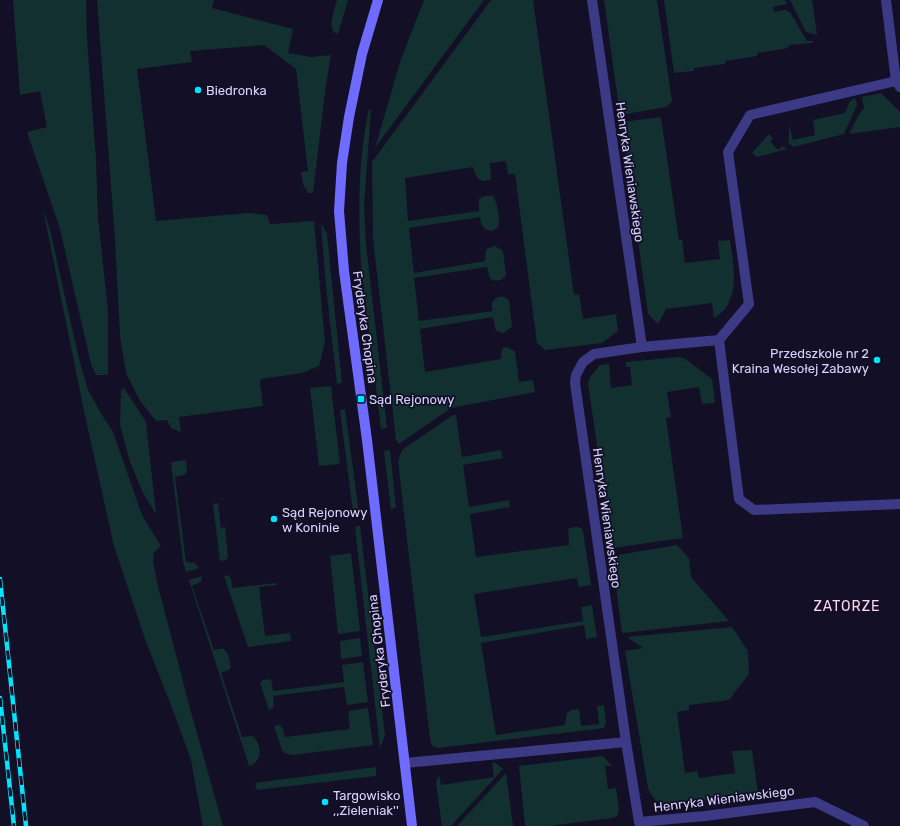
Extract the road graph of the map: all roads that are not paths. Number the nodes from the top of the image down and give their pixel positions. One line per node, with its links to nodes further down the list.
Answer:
1 (378, 0): 9 (street, Fryderyka Chopina)
2 (592, 0): 6 (street, Henryka Wieniawskiego)
3 (886, 0): 4 (street)
4 (898, 84): 5 (street)
5 (719, 340): 6 (street, Henryka Wieniawskiego); 7 (street)
6 (642, 347): 8 (street, Henryka Wieniawskiego)
7 (900, 504)
8 (626, 742): 9 (street); 11 (street, Henryka Wieniawskiego)
9 (405, 764): 10 (street, Fryderyka Chopina)
10 (412, 826)
11 (864, 826)

